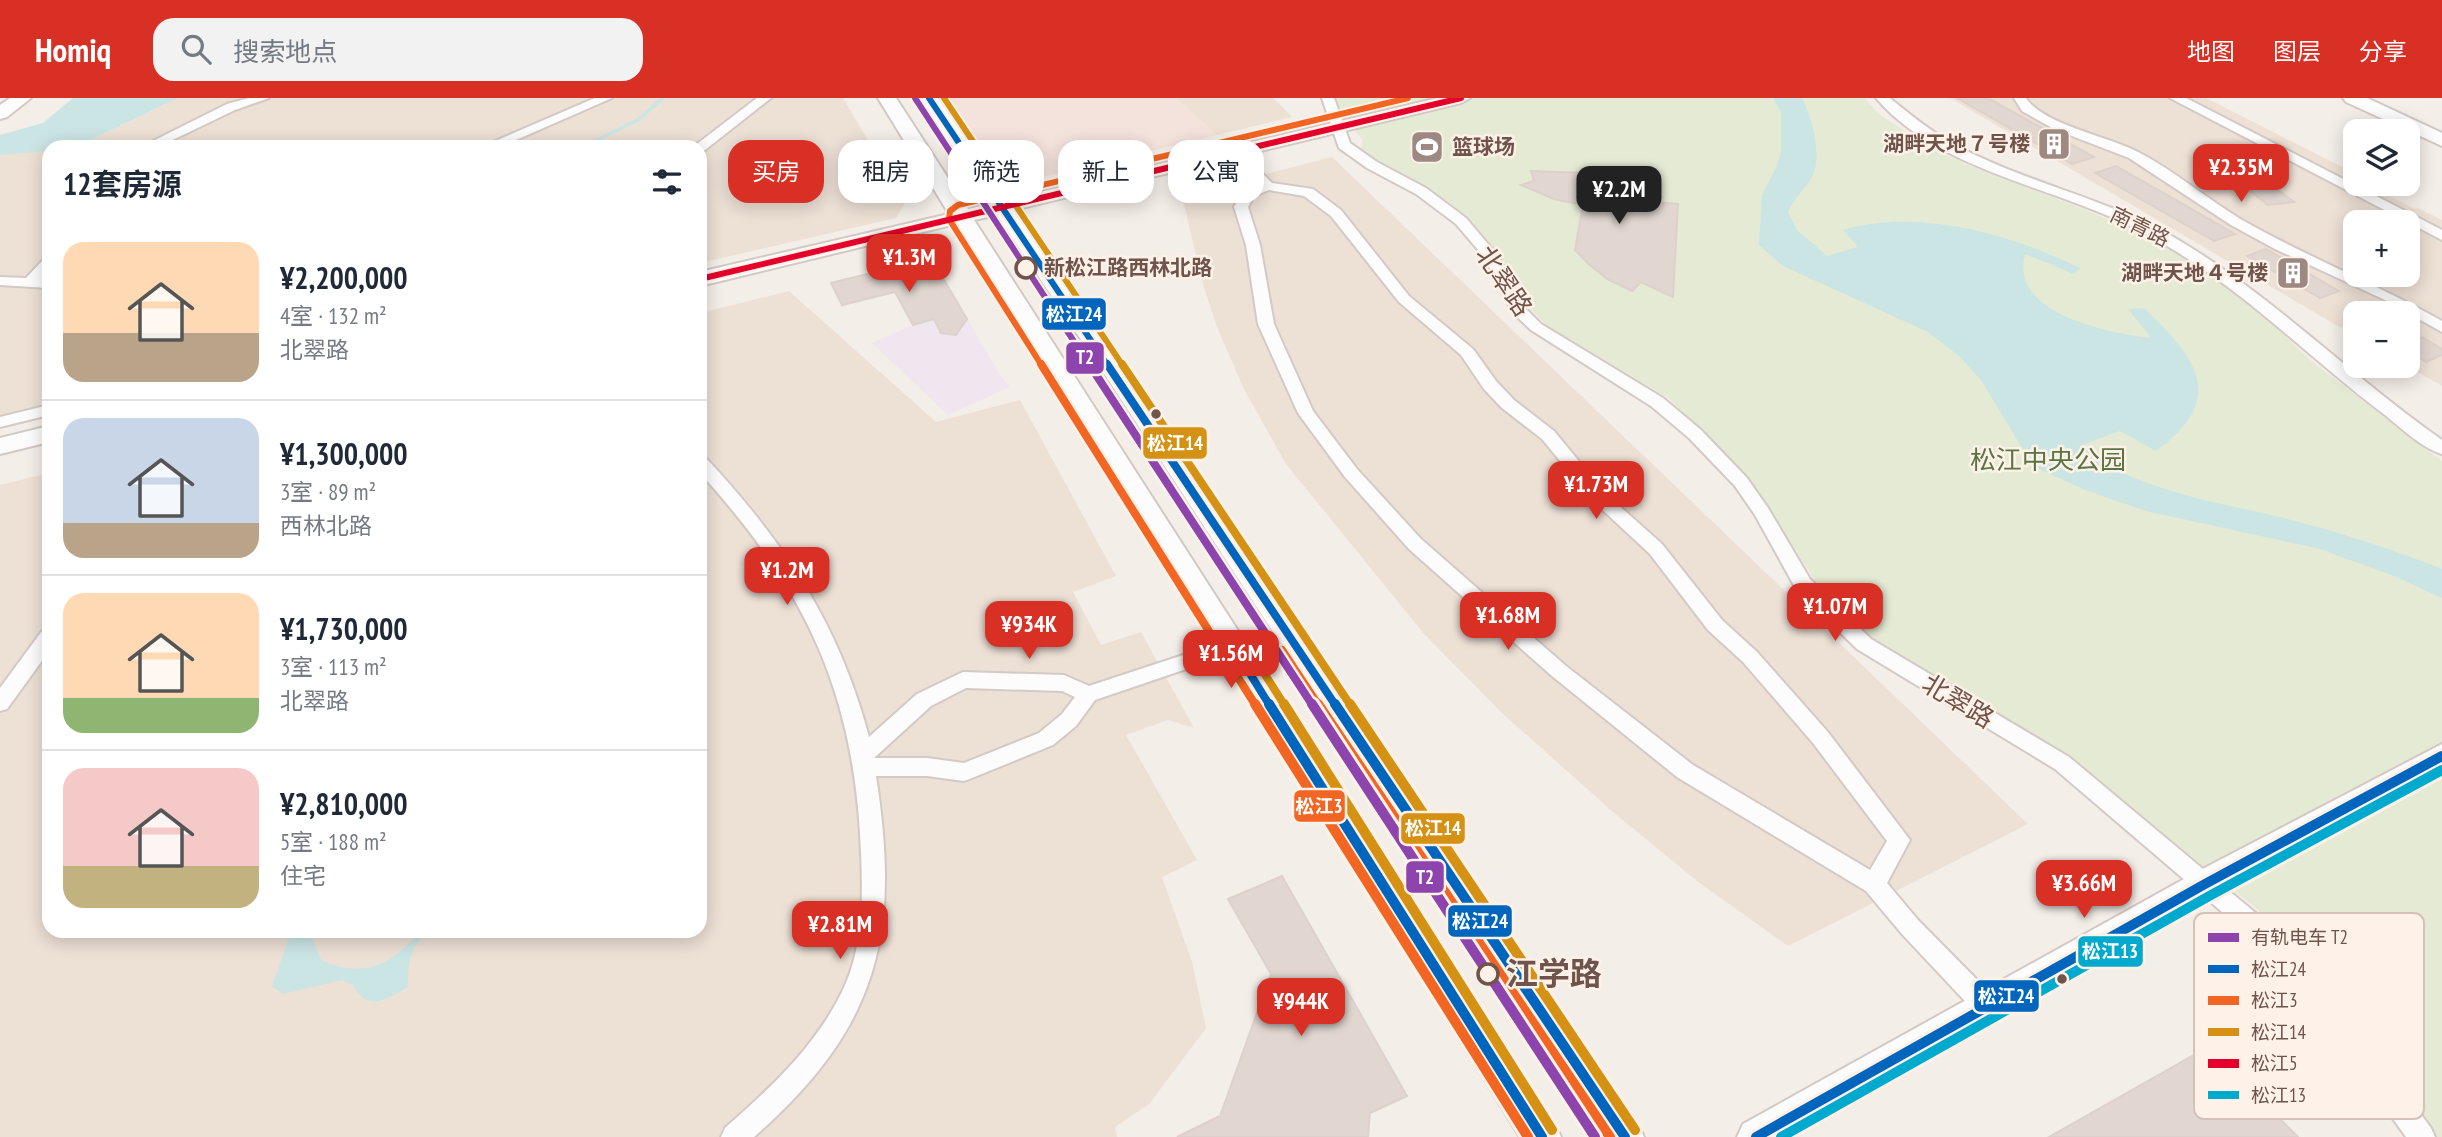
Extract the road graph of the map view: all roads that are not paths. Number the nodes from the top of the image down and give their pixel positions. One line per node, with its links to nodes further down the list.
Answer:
1 (263, 98): 13 (street)
2 (606, 98): 14 (street)
3 (765, 98): 16 (street)
4 (887, 98): 22 (main road)
5 (929, 98): 21 (main road)
6 (1328, 98): 12 (street, 北翠路)
7 (1461, 98): 12 (main road)
8 (1882, 98): 34 (street, 南青路)
9 (2020, 98): 29 (street)
10 (2176, 98): 23 (street)
11 (2352, 98): 15 (main road)
12 (1339, 127): 17 (main road); 43 (street, 北翠路)
13 (163, 140)
14 (504, 140)
15 (2442, 140)
16 (707, 142)
17 (1264, 145)
18 (1168, 168): 21 (main road)
19 (1264, 183): 20 (street)
20 (1268, 187): 42 (street); 42 (street)
21 (1000, 208): 22 (main road); 49 (main road)
22 (961, 217): 25 (main road); 37 (main road)
23 (2442, 236)
24 (42, 270): 27 (street)
25 (707, 277)
26 (0, 281): 27 (street)
27 (31, 282): 28 (street)
28 (42, 283)
29 (2442, 327)
30 (42, 412): 31 (street)
31 (0, 422)
32 (42, 436): 33 (main road)
33 (0, 446)
34 (2442, 449)
35 (707, 470): 41 (street)
36 (42, 646): 39 (street)
37 (1233, 646): 38 (street); 48 (main road)
38 (1088, 694): 41 (street); 41 (street)
39 (0, 703)
40 (2442, 756): 43 (main road)
41 (865, 761): 47 (street)
42 (1874, 884): 45 (street)
43 (2205, 884): 44 (street, 北翠路); 45 (main road)
44 (2239, 913)
45 (1986, 1006): 50 (main road)
46 (2409, 1119): 51 (street, 北翠路)
47 (734, 1137)
48 (1542, 1137)
49 (1625, 1137)
50 (1756, 1137)
51 (2422, 1137)

